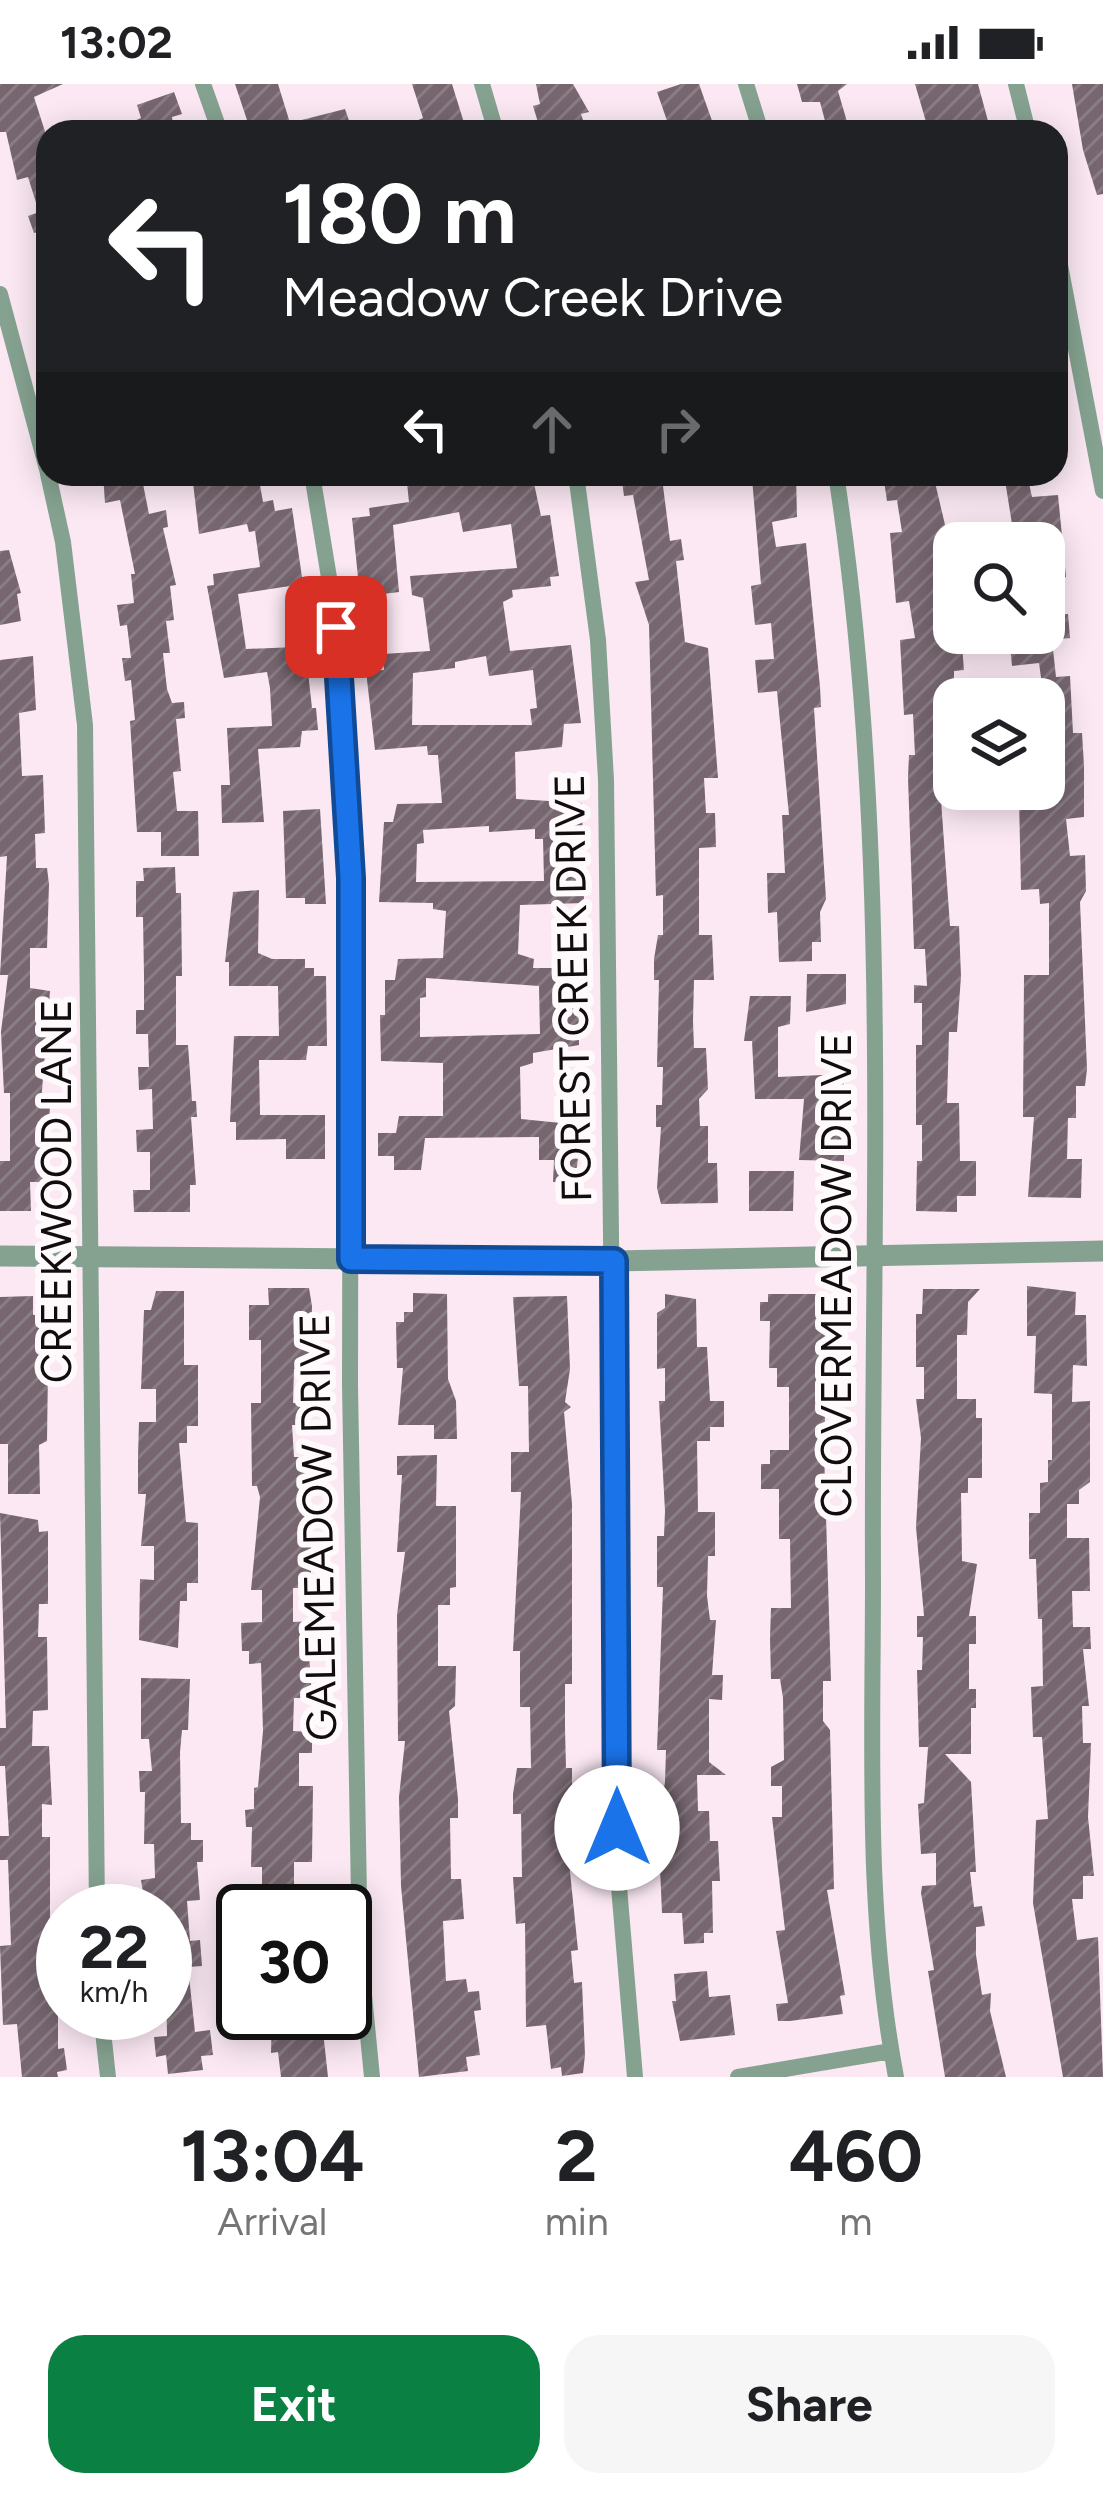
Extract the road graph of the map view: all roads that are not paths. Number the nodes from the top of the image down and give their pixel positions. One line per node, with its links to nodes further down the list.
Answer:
1 (203, 84): 5 (street)
2 (482, 84): 6 (street)
3 (746, 84): 7 (street)
4 (1016, 84): 8 (street)
5 (216, 120)
6 (492, 120)
7 (756, 120)
8 (1025, 120)
9 (0, 294): 11 (street, CREEKWOOD LANE)
10 (1068, 307): 16 (street)
11 (36, 429)
12 (51, 486): 21 (street, CREEKWOOD LANE)
13 (314, 486): 20 (street, GALEMEADOW DRIVE)
14 (578, 486): 22 (street, FOREST CREEK DRIVE)
15 (837, 486): 18 (street, CLOVERMEADOW DRIVE)
16 (1103, 491)
17 (1103, 1251): 18 (street)
18 (872, 1255): 22 (street); 25 (street, CLOVERMEADOW DRIVE)
19 (0, 1256): 21 (street)
20 (351, 1259): 21 (street); 22 (street); 27 (street, GALEMEADOW DRIVE)
21 (91, 1260): 23 (street, CREEKWOOD LANE)
22 (614, 1261): 28 (street, FOREST CREEK DRIVE)
23 (97, 1884)
24 (104, 2040): 26 (street)
25 (891, 2051): 29 (street); 30 (street, CLOVERMEADOW DRIVE)
26 (108, 2077)
27 (372, 2077)
28 (635, 2077)
29 (738, 2077)
30 (896, 2077)

